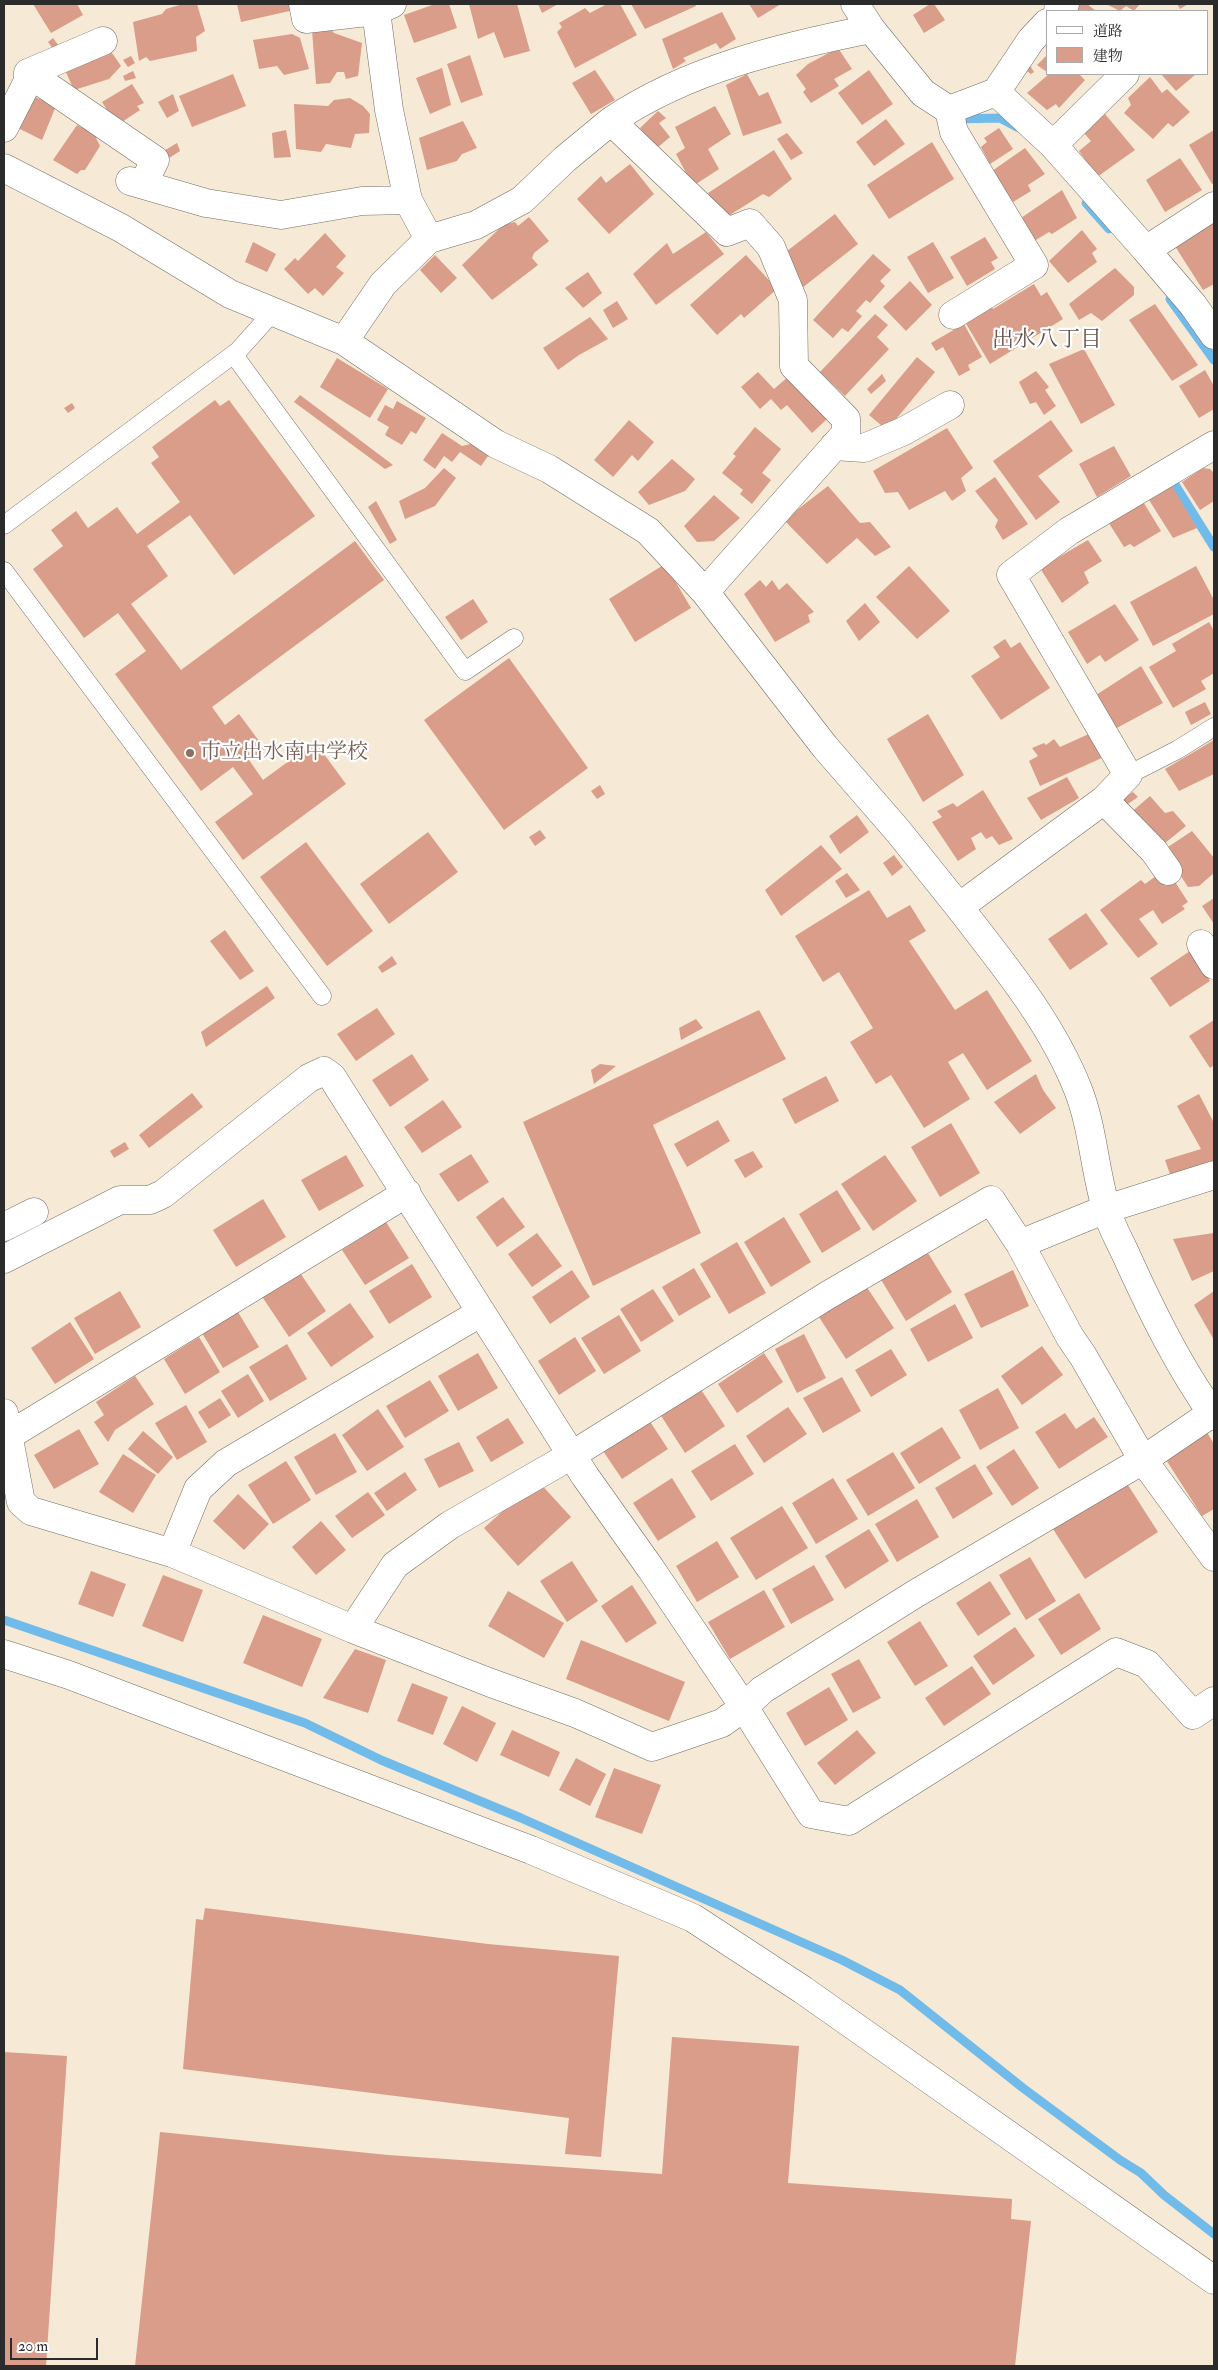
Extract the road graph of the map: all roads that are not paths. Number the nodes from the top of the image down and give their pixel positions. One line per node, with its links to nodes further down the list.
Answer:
1 (303, 4): 3 (street)
2 (855, 4): 5 (street)
3 (385, 8): 15 (street)
4 (1046, 24): 9 (street)
5 (871, 29): 10 (street); 11 (street)
6 (103, 41): 7 (street)
7 (28, 73): 12 (street); 15 (street)
8 (1124, 75): 13 (street)
9 (996, 92): 10 (street); 13 (street)
10 (949, 110): 20 (street)
11 (611, 121): 17 (street); 26 (street)
12 (4, 128)
13 (1054, 145): 18 (street)
14 (4, 168): 19 (street)
15 (408, 200): 17 (street)
16 (1214, 206): 18 (street)
17 (429, 239): 22 (street)
18 (1146, 250): 21 (street)
19 (273, 312): 22 (street); 23 (lane)
20 (953, 315)
21 (1214, 335)
22 (344, 341): 29 (street)
23 (234, 355): 27 (lane); 30 (lane)
24 (950, 405): 26 (street)
25 (1214, 445): 32 (street)
26 (834, 446): 29 (street)
27 (4, 525)
28 (4, 571): 36 (lane)
29 (705, 592): 35 (street)
30 (514, 638)
31 (1214, 727): 32 (lane)
32 (1128, 775): 33 (street)
33 (1104, 800): 34 (street); 35 (street)
34 (1168, 871)
35 (959, 907): 39 (street)
36 (322, 996)
37 (1214, 1175): 39 (street)
38 (407, 1193): 43 (street); 44 (street); 46 (street)
39 (1106, 1209): 42 (street); 45 (street)
40 (34, 1212): 41 (street)
41 (4, 1227)
42 (1020, 1244): 47 (street); 48 (street)
43 (4, 1259)
44 (480, 1313): 47 (street); 49 (street)
45 (1213, 1415): 48 (street)
46 (6, 1424): 49 (street)
47 (572, 1455): 51 (street); 54 (street)
48 (1142, 1460): 50 (street); 54 (street)
49 (172, 1553): 51 (street)
50 (1214, 1557)
51 (353, 1629): 54 (street)
52 (4, 1654): 55 (street)
53 (1214, 1701): 54 (street)
54 (744, 1707)
55 (1214, 2280)

